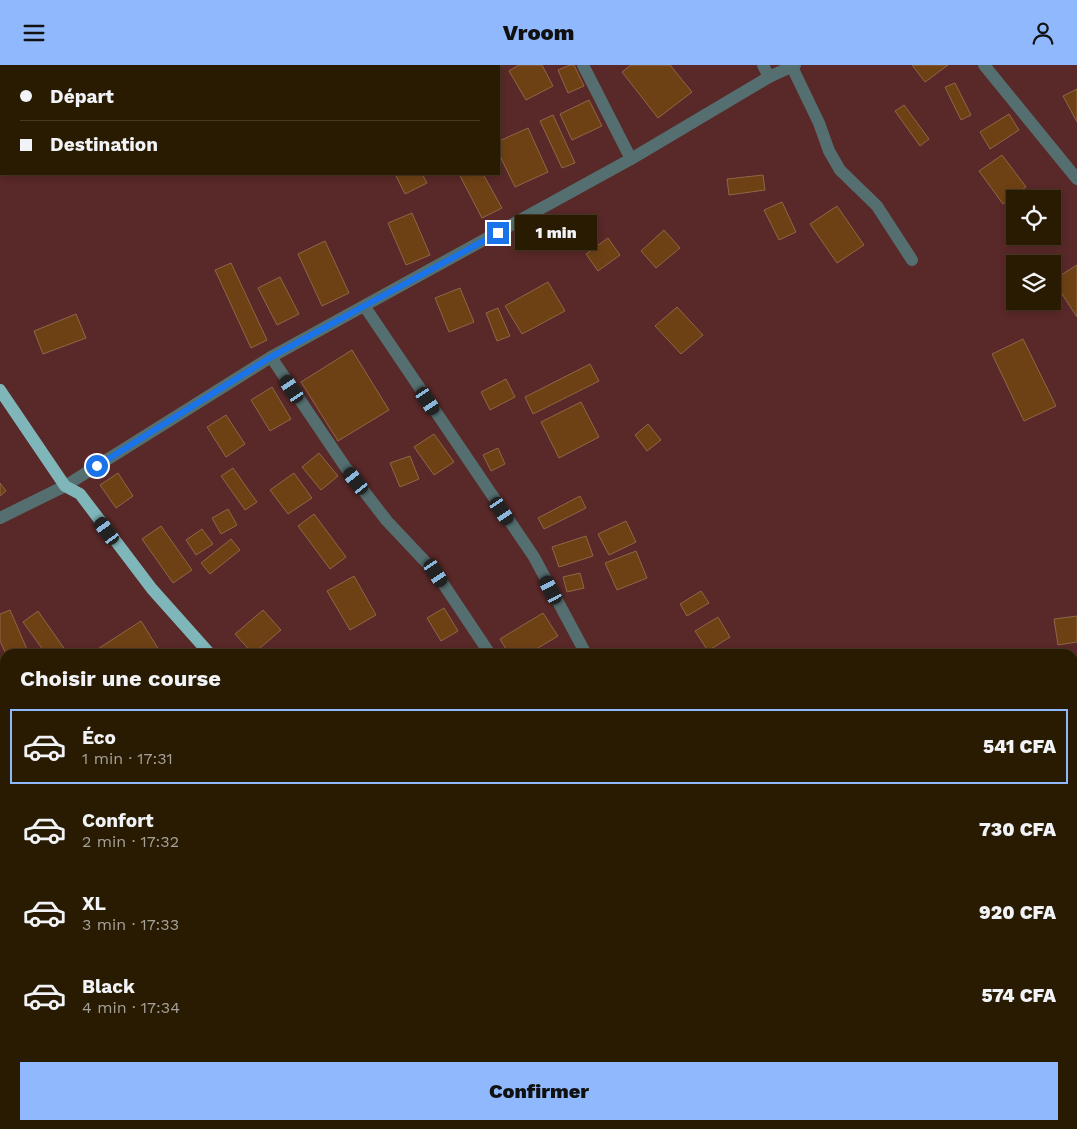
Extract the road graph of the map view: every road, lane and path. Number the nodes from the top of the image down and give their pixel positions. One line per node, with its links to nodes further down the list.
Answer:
1 (583, 65): 6 (street)
2 (763, 65): 5 (street)
3 (984, 65): 7 (street)
4 (794, 66): 5 (street); 8 (street)
5 (769, 77): 6 (street)
6 (630, 159): 9 (street)
7 (1077, 179)
8 (912, 259)
9 (365, 307): 10 (street); 16 (street)
10 (271, 357): 12 (street); 15 (street)
11 (0, 391): 12 (main road)
12 (65, 486): 13 (street); 14 (main road)
13 (0, 518)
14 (206, 649)
15 (487, 649)
16 (583, 649)

